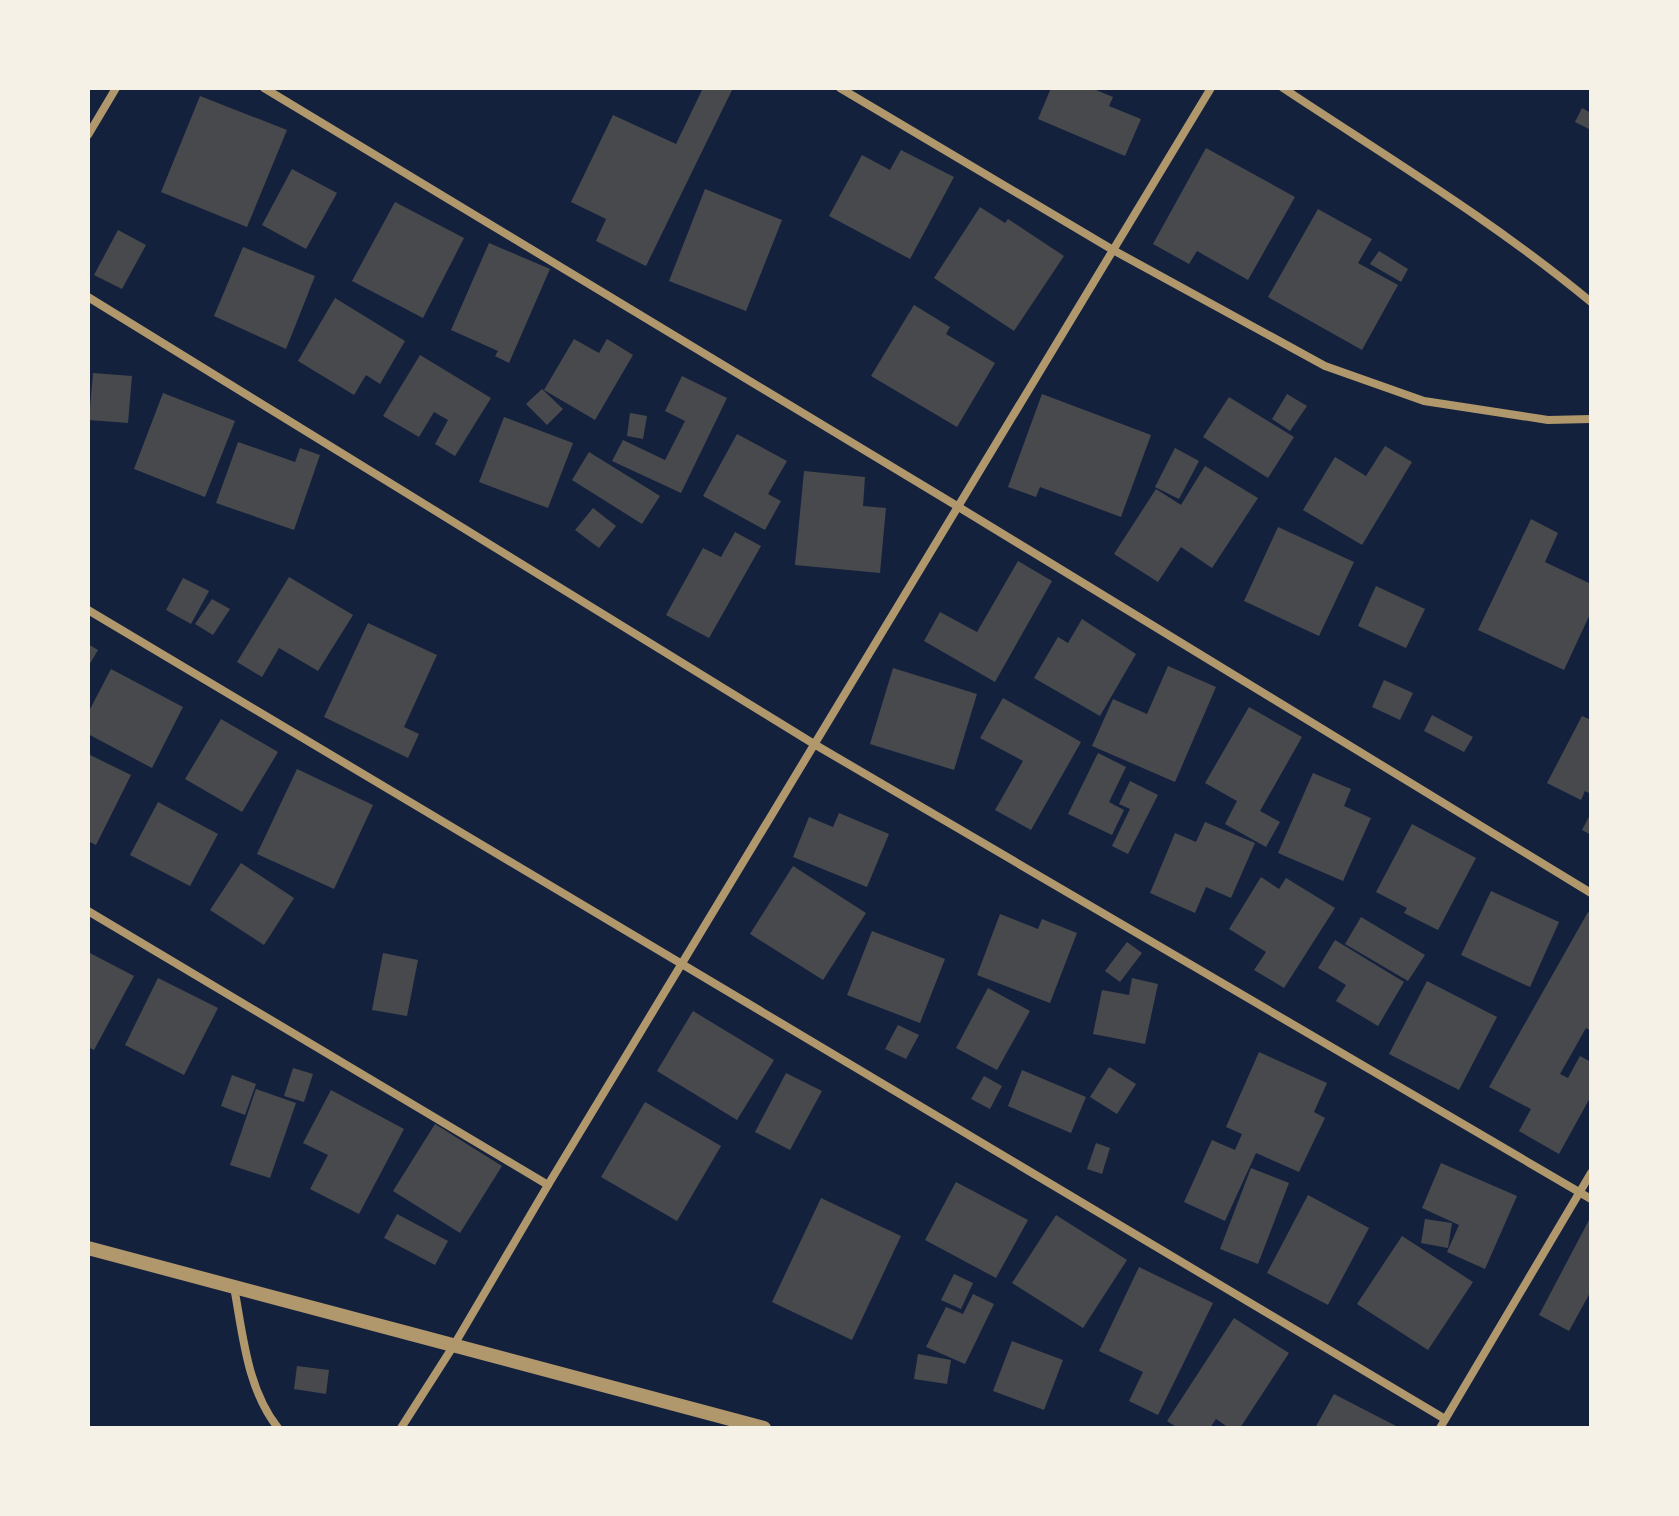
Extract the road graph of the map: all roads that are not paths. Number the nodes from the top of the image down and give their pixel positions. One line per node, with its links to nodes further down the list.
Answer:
1 (116, 88): 6 (street)
2 (264, 88): 11 (street)
3 (840, 88): 7 (street)
4 (1211, 88): 7 (street)
5 (1283, 88): 9 (street)
6 (88, 135)
7 (1113, 250): 10 (street); 11 (street)
8 (88, 297): 13 (street)
9 (1591, 302)
10 (1591, 419)
11 (957, 506): 13 (street); 14 (street)
12 (88, 610): 16 (street)
13 (814, 744): 16 (street); 19 (street)
14 (1591, 893)
15 (88, 911): 18 (street)
16 (682, 962): 18 (street); 24 (street)
17 (1591, 1173): 19 (street)
18 (548, 1185): 23 (street)
19 (1580, 1193): 20 (street); 24 (street)
20 (1591, 1199)
21 (88, 1248): 22 (street)
22 (234, 1287): 23 (street); 25 (street)
23 (454, 1345): 26 (street); 27 (street)
24 (1442, 1424)
25 (278, 1428)
26 (401, 1428)
27 (764, 1428)

